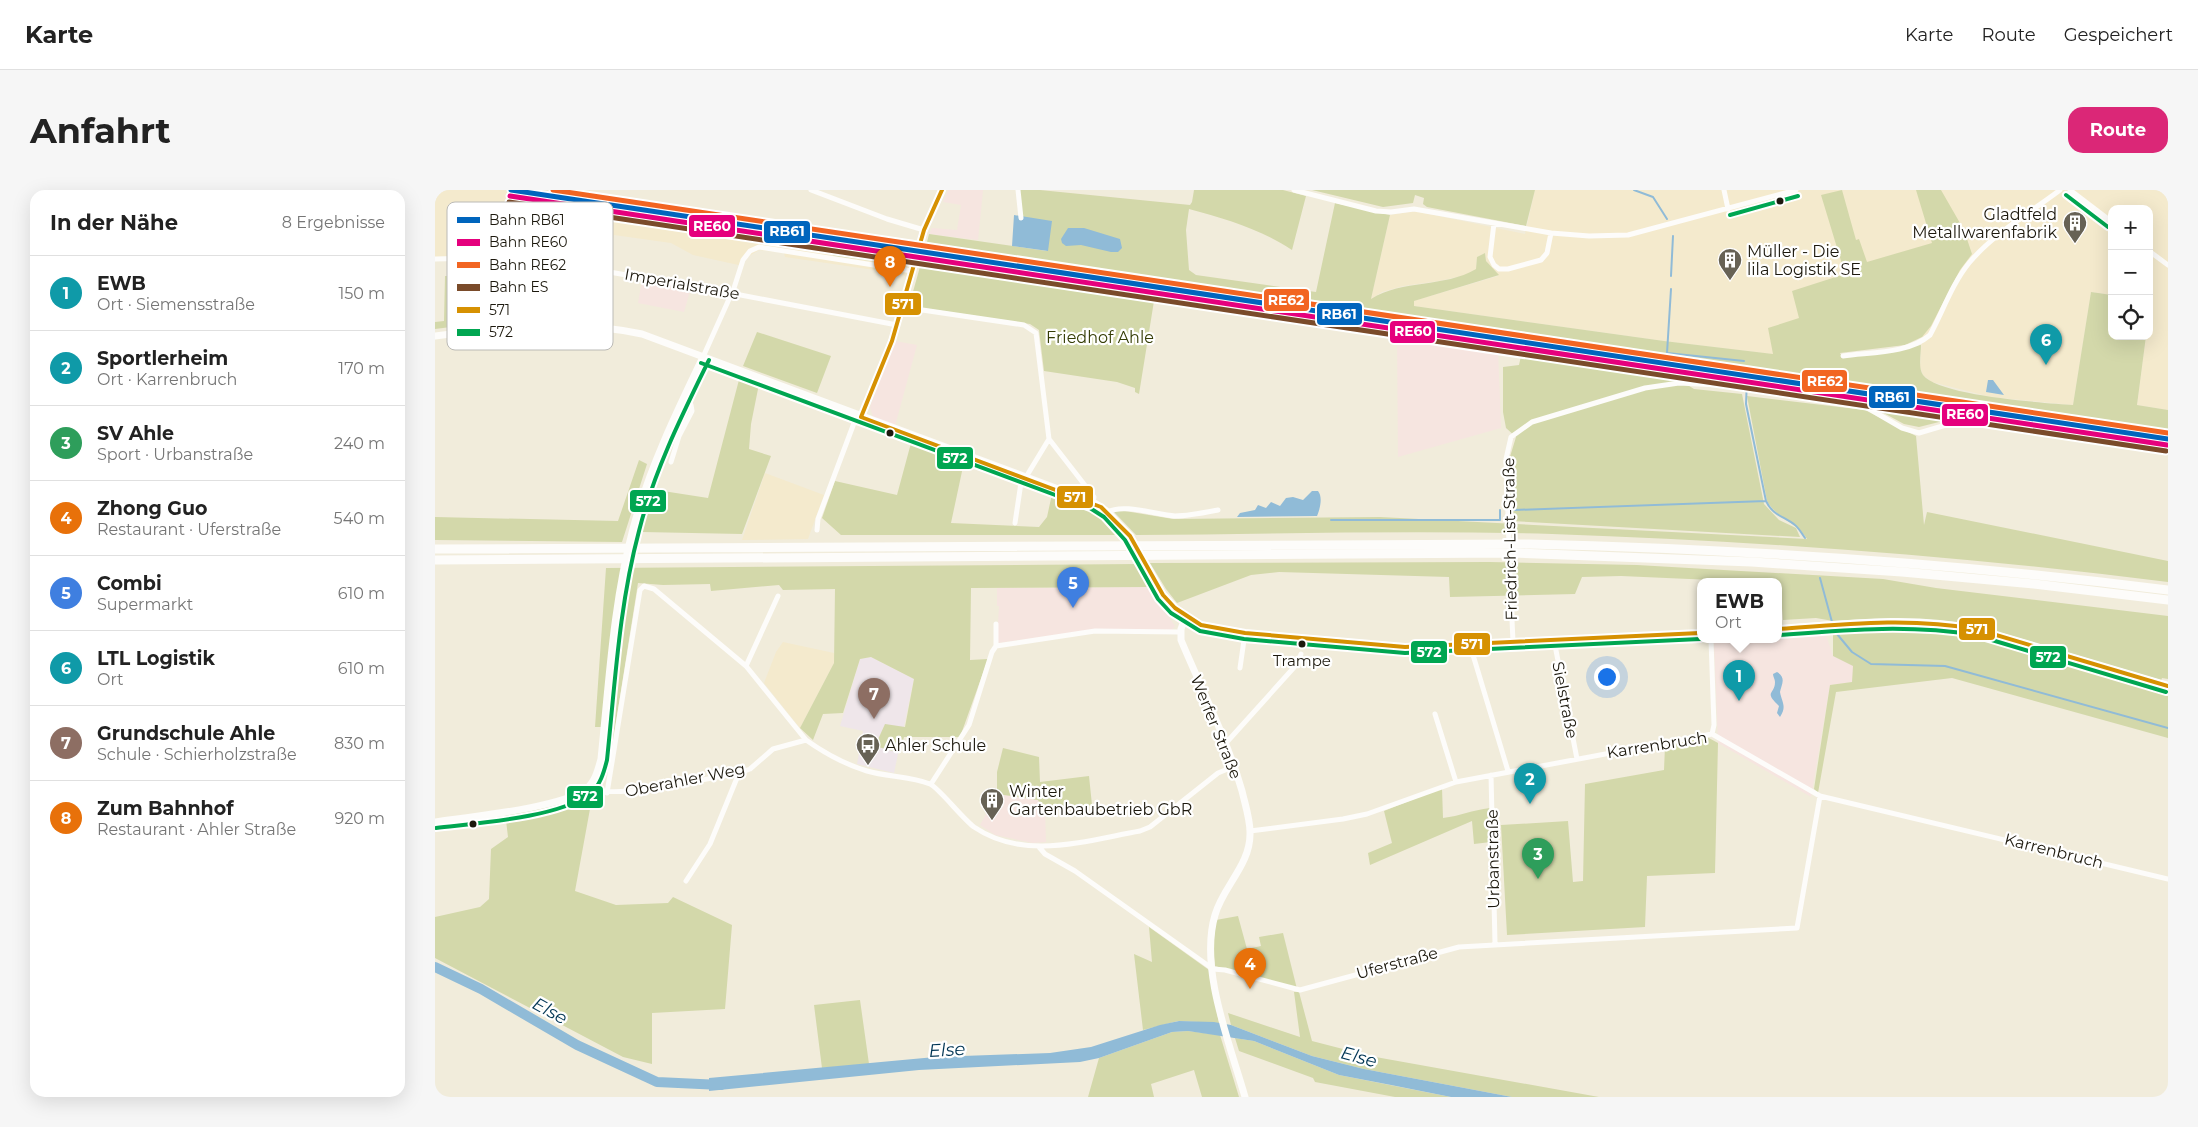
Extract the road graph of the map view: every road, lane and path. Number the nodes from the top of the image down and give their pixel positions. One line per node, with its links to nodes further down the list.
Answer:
1 (811, 190): 13 (street)
2 (941, 190): 13 (main road)
3 (1017, 190): 10 (street)
4 (1294, 190): 12 (street)
5 (1724, 190): 9 (street)
6 (1796, 190): 9 (street)
7 (2060, 190): 23 (street)
8 (2070, 190): 11 (street)
9 (1728, 209): 14 (street)
10 (1021, 218)
11 (2108, 219)
12 (1494, 223): 14 (street); 14 (street)
13 (924, 230): 17 (main road)
14 (1551, 234)
15 (2153, 254): 16 (street)
16 (2168, 265)
17 (913, 271): 19 (street); 20 (main road)
18 (613, 273): 19 (street, Imperialstraße)
19 (730, 293): 21 (street, Imperialstraße); 24 (street)
20 (902, 307): 21 (main road); 27 (street)
21 (897, 325): 26 (main road)
22 (613, 330): 24 (main road)
23 (1843, 356)
24 (703, 357): 25 (main road); 26 (main road)
25 (683, 398): 29 (street); 69 (main road)
26 (859, 416): 30 (main road); 35 (street)
27 (1049, 439): 30 (street); 31 (street)
28 (2168, 451): 50 (street, Friedrich-List-Straße)
29 (671, 462)
30 (1024, 477): 31 (main road); 34 (street)
31 (1093, 502): 33 (main road)
32 (1218, 510): 33 (street)
33 (1108, 512): 43 (main road)
34 (1015, 523)
35 (817, 530)
36 (435, 549): 38 (highway)
37 (435, 560): 39 (highway)
38 (2168, 590)
39 (2127, 595): 41 (highway); 42 (highway)
40 (778, 596): 55 (street)
41 (2168, 600)
42 (2168, 607)
43 (1186, 616): 46 (main road); 47 (main road)
44 (997, 624): 53 (street)
45 (1782, 629): 57 (main road)
46 (1180, 632): 53 (street); 61 (main road, Werfer Straße)
47 (1245, 633): 52 (main road); 56 (street)
48 (1697, 633): 49 (main road)
49 (1554, 640): 50 (main road); 62 (street, Sielstraße)
50 (1513, 642): 52 (main road)
51 (1711, 643): 59 (street)
52 (1470, 645): 64 (street)
53 (996, 646): 68 (street)
54 (1301, 654): 61 (street)
55 (746, 666): 60 (street); 70 (street)
56 (1240, 668)
57 (2168, 686)
58 (1435, 714): 67 (street)
59 (1712, 734): 62 (street, Karrenbruch); 71 (street, Karrenbruch)
60 (806, 740): 65 (street, Oberahler Weg); 68 (street)
61 (1226, 743): 63 (main road, Werfer Straße)
62 (1577, 759): 64 (street, Karrenbruch)
63 (1235, 766): 73 (main road, Werfer Straße); 74 (street)
64 (1508, 771): 66 (street, Karrenbruch)
65 (739, 773): 70 (street, Oberahler Weg); 76 (street)
66 (1491, 775): 67 (street, Karrenbruch); 77 (street, Urbanstraße)
67 (1456, 782): 73 (street, Karrenbruch)
68 (931, 784): 74 (street)
69 (587, 788): 70 (street, Oberahler Weg); 72 (main road)
70 (607, 793)
71 (1820, 796): 75 (street, Karrenbruch); 77 (street, Uferstraße)
72 (435, 822)
73 (1250, 832): 78 (main road, Werfer Straße)
74 (1039, 847): 78 (street, Uferstraße)
75 (2168, 879)
76 (686, 881)
77 (1495, 943): 78 (street, Uferstraße)
78 (1213, 969): 79 (main road, Werfer Straße)
79 (1245, 1097)

